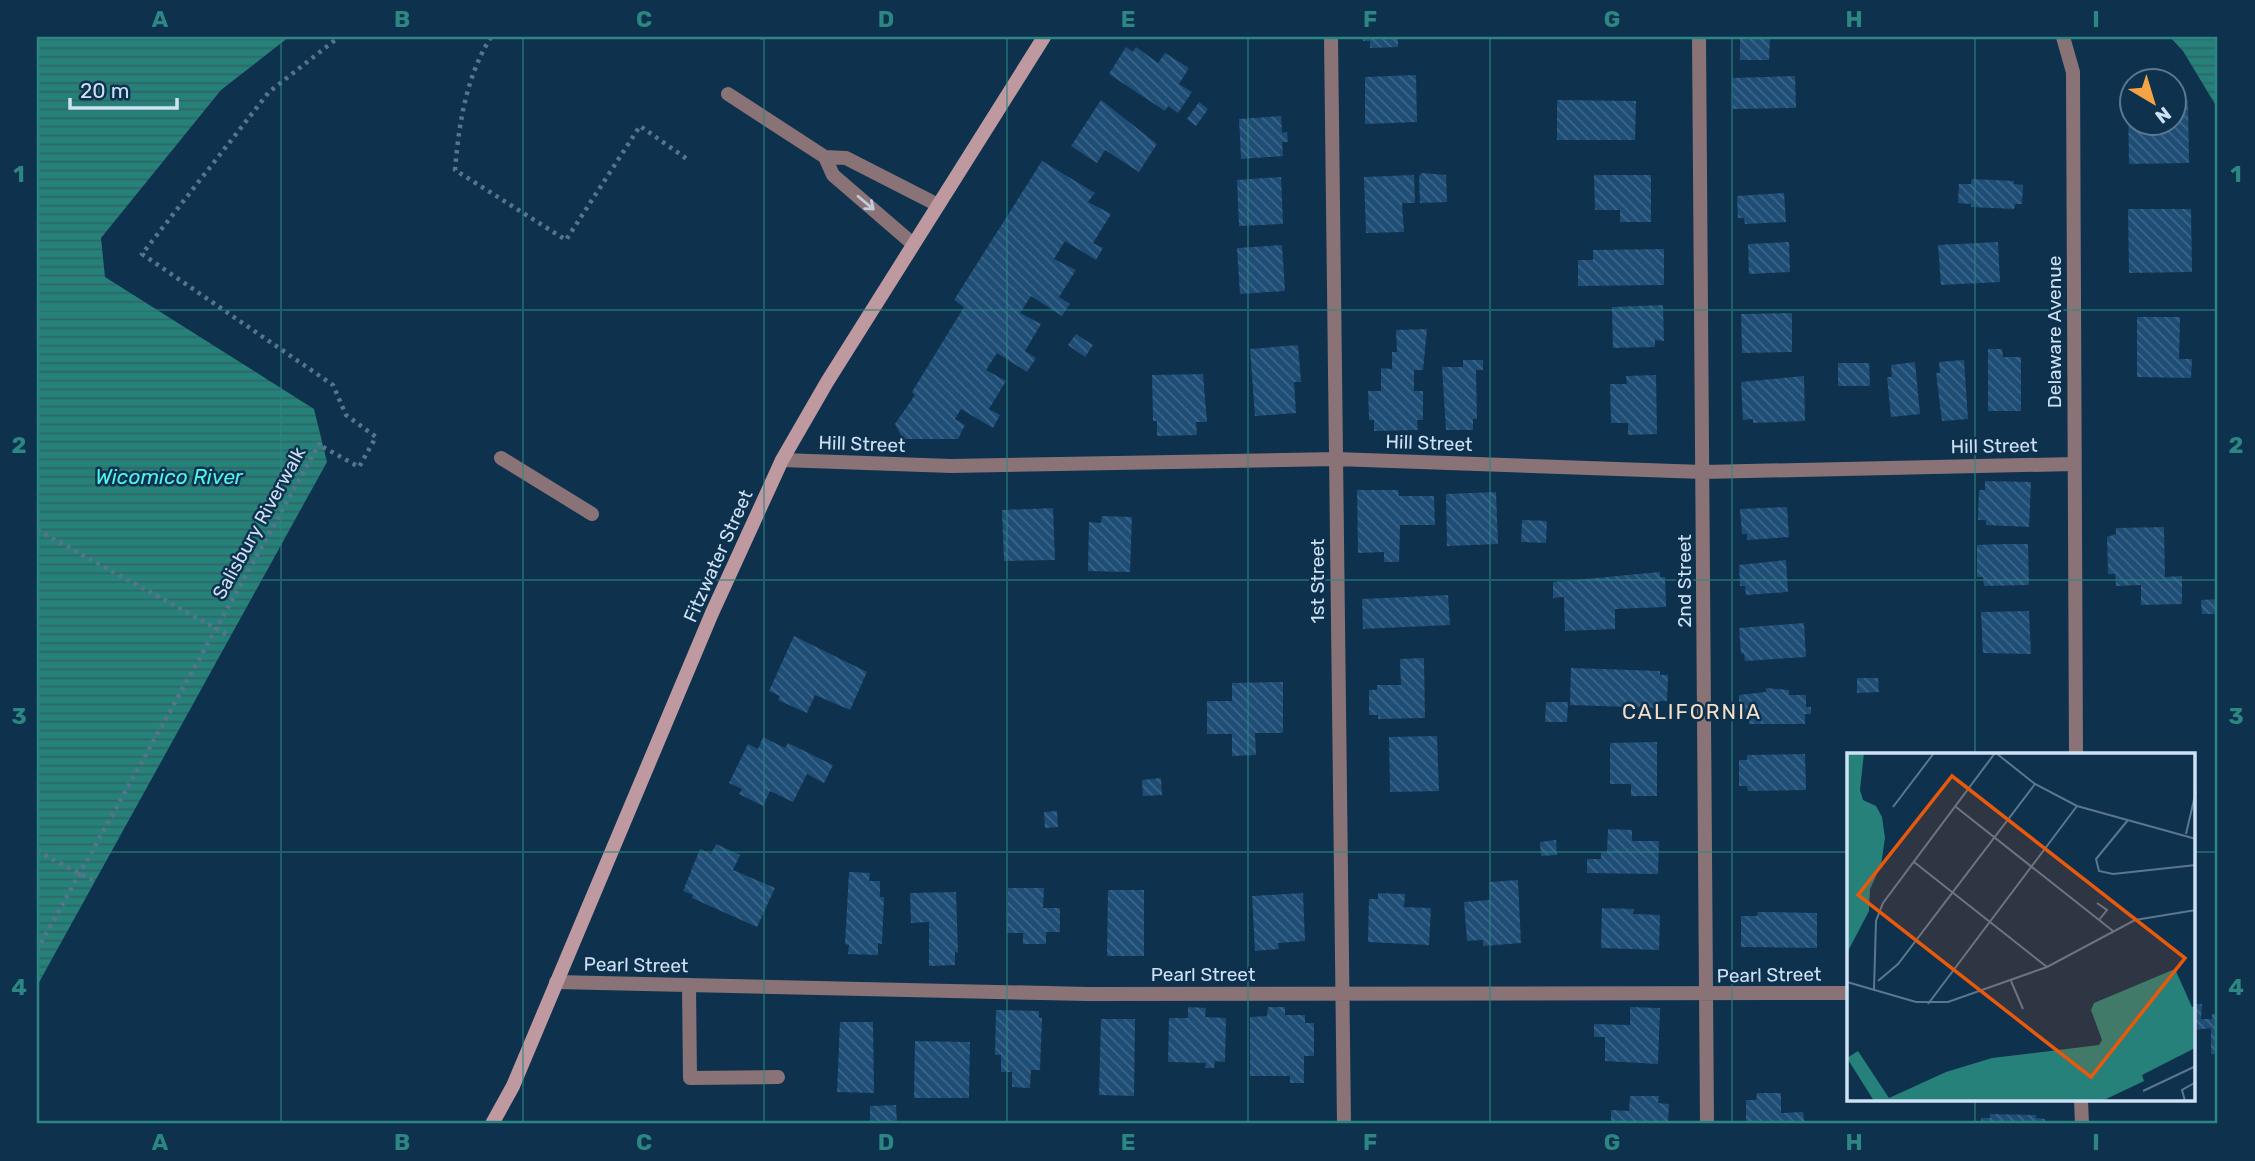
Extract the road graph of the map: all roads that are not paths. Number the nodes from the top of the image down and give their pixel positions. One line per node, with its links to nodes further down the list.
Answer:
1 (1044, 37): 7 (street, Fitzwater Street)
2 (1331, 37): 10 (street, 1st Street)
3 (1699, 37): 13 (street, 2nd Street)
4 (2063, 37): 12 (street, Delaware Avenue)
5 (728, 94): 6 (street)
6 (825, 157): 7 (street); 8 (street, one-way to 8)
7 (938, 205): 8 (street, Fitzwater Street)
8 (914, 244): 11 (street, Fitzwater Street)
9 (501, 458): 14 (street)
10 (1336, 459): 11 (street, Hill Street); 13 (street, Hill Street); 19 (street, 1st Street)
11 (782, 460): 16 (street, Fitzwater Street)
12 (2074, 464): 13 (street, Hill Street); 15 (street, Delaware Avenue)
13 (1703, 471): 20 (street, 2nd Street)
14 (592, 514)
15 (2077, 753)
16 (556, 982): 17 (street, Pearl Street); 23 (street, Fitzwater Street)
17 (689, 985): 19 (street, Pearl Street); 21 (street)
18 (1847, 993): 20 (street, Pearl Street)
19 (1340, 994): 20 (street, Pearl Street); 24 (street, 1st Street)
20 (1704, 995): 25 (street, 2nd Street)
21 (778, 1077)
22 (2081, 1102): 26 (street)
23 (492, 1124)
24 (1344, 1124)
25 (1707, 1124)
26 (2081, 1124)

